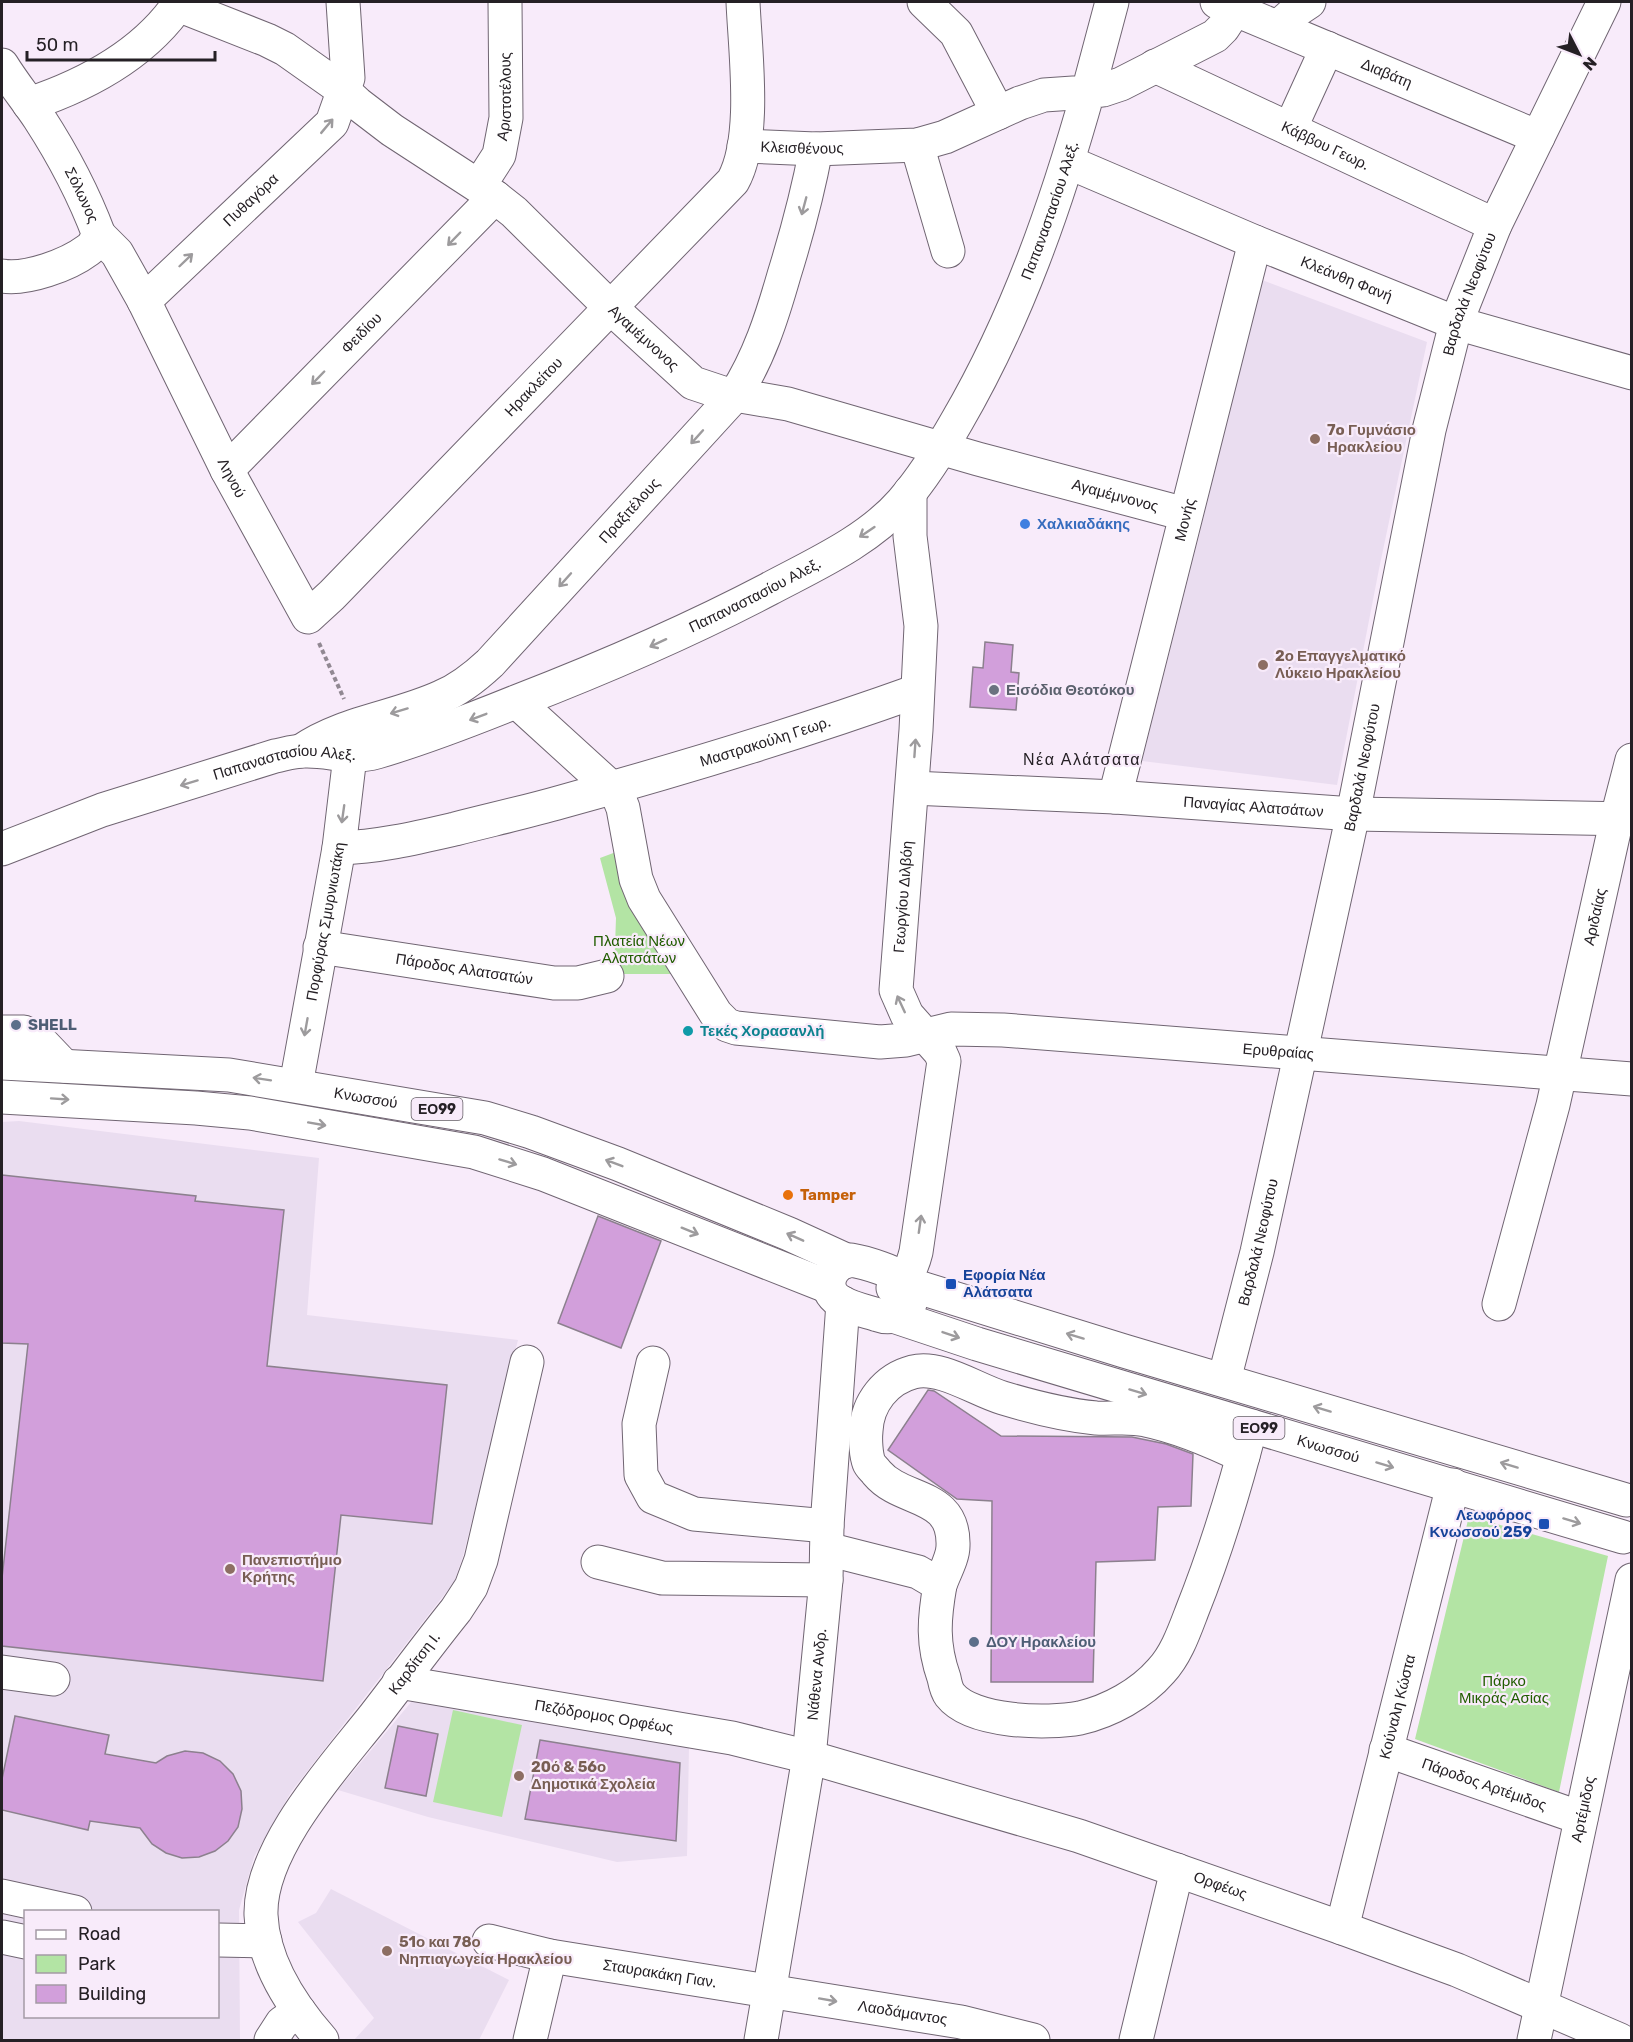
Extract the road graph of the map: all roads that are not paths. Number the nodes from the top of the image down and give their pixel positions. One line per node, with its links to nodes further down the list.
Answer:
1 (343, 2): 14 (street, Πυθαγόρα)
2 (505, 2): 23 (street, Αριστοτέλους)
3 (743, 2): 20 (street, Κλεισθένους)
4 (924, 2): 16 (street)
5 (1112, 2): 15 (street, Παπαναστασίου Αλεξ.)
6 (1309, 2): 10 (street)
7 (1604, 2): 18 (street, Βαρδαλά Νεοφύτου)
8 (179, 3): 13 (street); 14 (street, Αγαμέμνονος)
9 (1230, 4): 10 (street, Διαβάτη); 12 (street)
10 (1278, 27): 11 (street, Διαβάτη)
11 (1327, 48): 17 (street); 18 (street, Διαβάτη)
12 (1155, 66): 15 (street); 17 (street, Κάββου Γεωρ.)
13 (11, 87): 25 (street, Σόλωνος)
14 (343, 90): 23 (street, Αγαμέμνονος); 29 (street, Πυθαγόρα, one-way to 14)
15 (1088, 92): 16 (street, Κλεισθένους); 22 (street, Παπαναστασίου Αλεξ.)
16 (998, 113): 19 (street, Κλεισθένους)
17 (1290, 129): 24 (street, Κάββου Γεωρ.)
18 (1538, 137): 24 (street, Βαρδαλά Νεοφύτου)
19 (917, 145): 21 (street, Κλεισθένους); 27 (street)
20 (744, 146): 21 (street, Κλεισθένους); 30 (street, Ηρακλείτου)
21 (816, 149): 33 (street, Πραξιτέλους, one-way to 33)
22 (1068, 162): 26 (street, Κλεάνθη Φανή); 34 (street, Παπαναστασίου Αλεξ.)
23 (487, 191): 30 (street, Αγαμέμνονος); 35 (street, Φειδίου, one-way to 35)
24 (1495, 225): 31 (street, Βαρδαλά Νεοφύτου)
25 (99, 235): 28 (street, Σόλωνος); 29 (street, Ληνού)
26 (1255, 242): 31 (street, Κλεάνθη Φανή); 37 (street, Μονής)
27 (948, 251)
28 (2, 276)
29 (144, 301): 35 (street, Ληνού)
30 (610, 307): 33 (street, Αγαμέμνονος); 38 (street, Ηρακλείτου)
31 (1456, 323): 32 (street, Κλεάνθη Φανή); 46 (street, Βαρδαλά Νεοφύτου)
32 (1632, 373)
33 (735, 395): 34 (street, Αγαμέμνονος); 41 (street, Πραξιτέλους, one-way to 41)
34 (941, 447): 36 (street, Παπαναστασίου Αλεξ.); 37 (street, Αγαμέμνονος)
35 (227, 470): 38 (street, Ληνού)
36 (910, 492): 39 (street, Γεωργίου Διλβόη); 40 (street, Παπαναστασίου Αλεξ., one-way to 40)
37 (1185, 514): 45 (street, Μονής)
38 (308, 617)
39 (917, 691): 43 (street, Μαστρακούλη Γεωρ.); 44 (street, Γεωργίου Διλβόη, one-way to 39)
40 (517, 702): 41 (street, Παπαναστασίου Αλεξ., one-way to 41); 43 (street)
41 (353, 740): 48 (street, Πορφύρας Σμυρνιωτάκη, one-way to 48); 49 (street, Παπαναστασίου Αλεξ., one-way to 49)
42 (1632, 760): 47 (street, Αριδαίας)
43 (612, 788): 48 (street, Μαστρακούλη Γεωρ.); 53 (street)
44 (912, 788): 45 (street, Παναγίας Αλατσάτων); 53 (street, Γεωργίου Διλβόη, one-way to 44)
45 (1115, 797): 46 (street, Παναγίας Αλατσάτων)
46 (1353, 813): 47 (street, Παναγίας Αλατσάτων); 54 (street, Βαρδαλά Νεοφύτου)
47 (1624, 818): 57 (street, Αριδαίας)
48 (339, 848): 50 (street, Πορφύρας Σμυρνιωτάκη)
49 (2, 849)
50 (320, 948): 51 (street, Πάροδος Αλατσατών); 59 (street, Πορφύρας Σμυρνιωτάκη, one-way to 59)
51 (608, 976)
52 (2, 1032): 56 (street)
53 (925, 1035): 54 (street, Ερυθραίας); 62 (street, Γεωργίου Διλβόη, one-way to 53)
54 (1301, 1052): 57 (street, Ερυθραίας); 67 (street, Βαρδαλά Νεοφύτου)
55 (2, 1063): 56 (street, Κνωσσού / ΕΟ99)
56 (63, 1066): 59 (street, Κνωσσού / ΕΟ99, one-way to 56)
57 (1560, 1073): 58 (street, Ερυθραίας); 64 (street, Αριδαίας)
58 (1632, 1079)
59 (296, 1085): 61 (street, Κνωσσού / ΕΟ99, one-way to 59)
60 (2, 1097): 63 (street, ΕΟ99, one-way to 63)
61 (848, 1261): 62 (street, ΕΟ99); 63 (street)
62 (900, 1292): 63 (street, ΕΟ99); 67 (street, ΕΟ99, one-way to 62); 68 (street, Κνωσσού / ΕΟ99, one-way to 68)
63 (836, 1295): 72 (street, Νάθενα Ανδρ.)
64 (1499, 1304)
65 (527, 1362): 78 (street, Καρδίτση Ι.)
66 (653, 1364): 72 (street)
67 (1224, 1380): 70 (street, ΕΟ99, one-way to 67)
68 (1247, 1441): 69 (street, Κνωσσού / ΕΟ99, one-way to 69); 75 (street); 75 (street)
69 (1453, 1485): 71 (street, Κνωσσού / ΕΟ99, one-way to 71); 79 (street, Κούναλη Κώστα)
70 (1629, 1498): 71 (street, ΕΟ99)
71 (1627, 1541)
72 (827, 1551): 73 (street); 75 (street); 80 (street, Νάθενα Ανδρ.)
73 (598, 1562)
74 (1632, 1580): 81 (street, Αρτέμιδος)
75 (940, 1585)
76 (2, 1672): 77 (street)
77 (53, 1679)
78 (399, 1682): 80 (street, Πεζόδρομος Ορφέως); 88 (street, Καρδίτση Ι.)
79 (1386, 1750): 81 (street, Πάροδος Αρτέμιδος); 85 (street, Κούναλη Κώστα)
80 (809, 1756): 82 (street, Ορφέως); 92 (street, Νάθενα Ανδρ.)
81 (1581, 1818): 93 (street, Αρτέμιδος)
82 (1178, 1870): 85 (street, Ορφέως); 100 (street)
83 (2, 1896): 84 (street)
84 (70, 1910)
85 (1342, 1928): 93 (street, Ορφέως)
86 (2, 1937): 90 (street)
87 (219, 1940): 88 (street)
88 (265, 1941): 94 (street, Καρδίτση Ι.)
89 (489, 1941): 91 (street, Σταυρακάκη Γιαν.)
90 (24, 1942)
91 (550, 1956): 92 (street, Σταυρακάκη Γιαν.); 97 (street)
92 (770, 1990): 98 (street, Νάθενα Ανδρ.); 99 (street, Λαοδάμαντος, one-way to 99)
93 (1542, 2005): 101 (street, Αρτέμιδος); 102 (street, Ορφέως)
94 (299, 2011): 95 (street); 96 (street, Καρδίτση Ι.)
95 (270, 2040)
96 (322, 2040)
97 (530, 2040)
98 (761, 2040)
99 (1033, 2040)
100 (1136, 2040)
101 (1534, 2040)
102 (1620, 2040)

